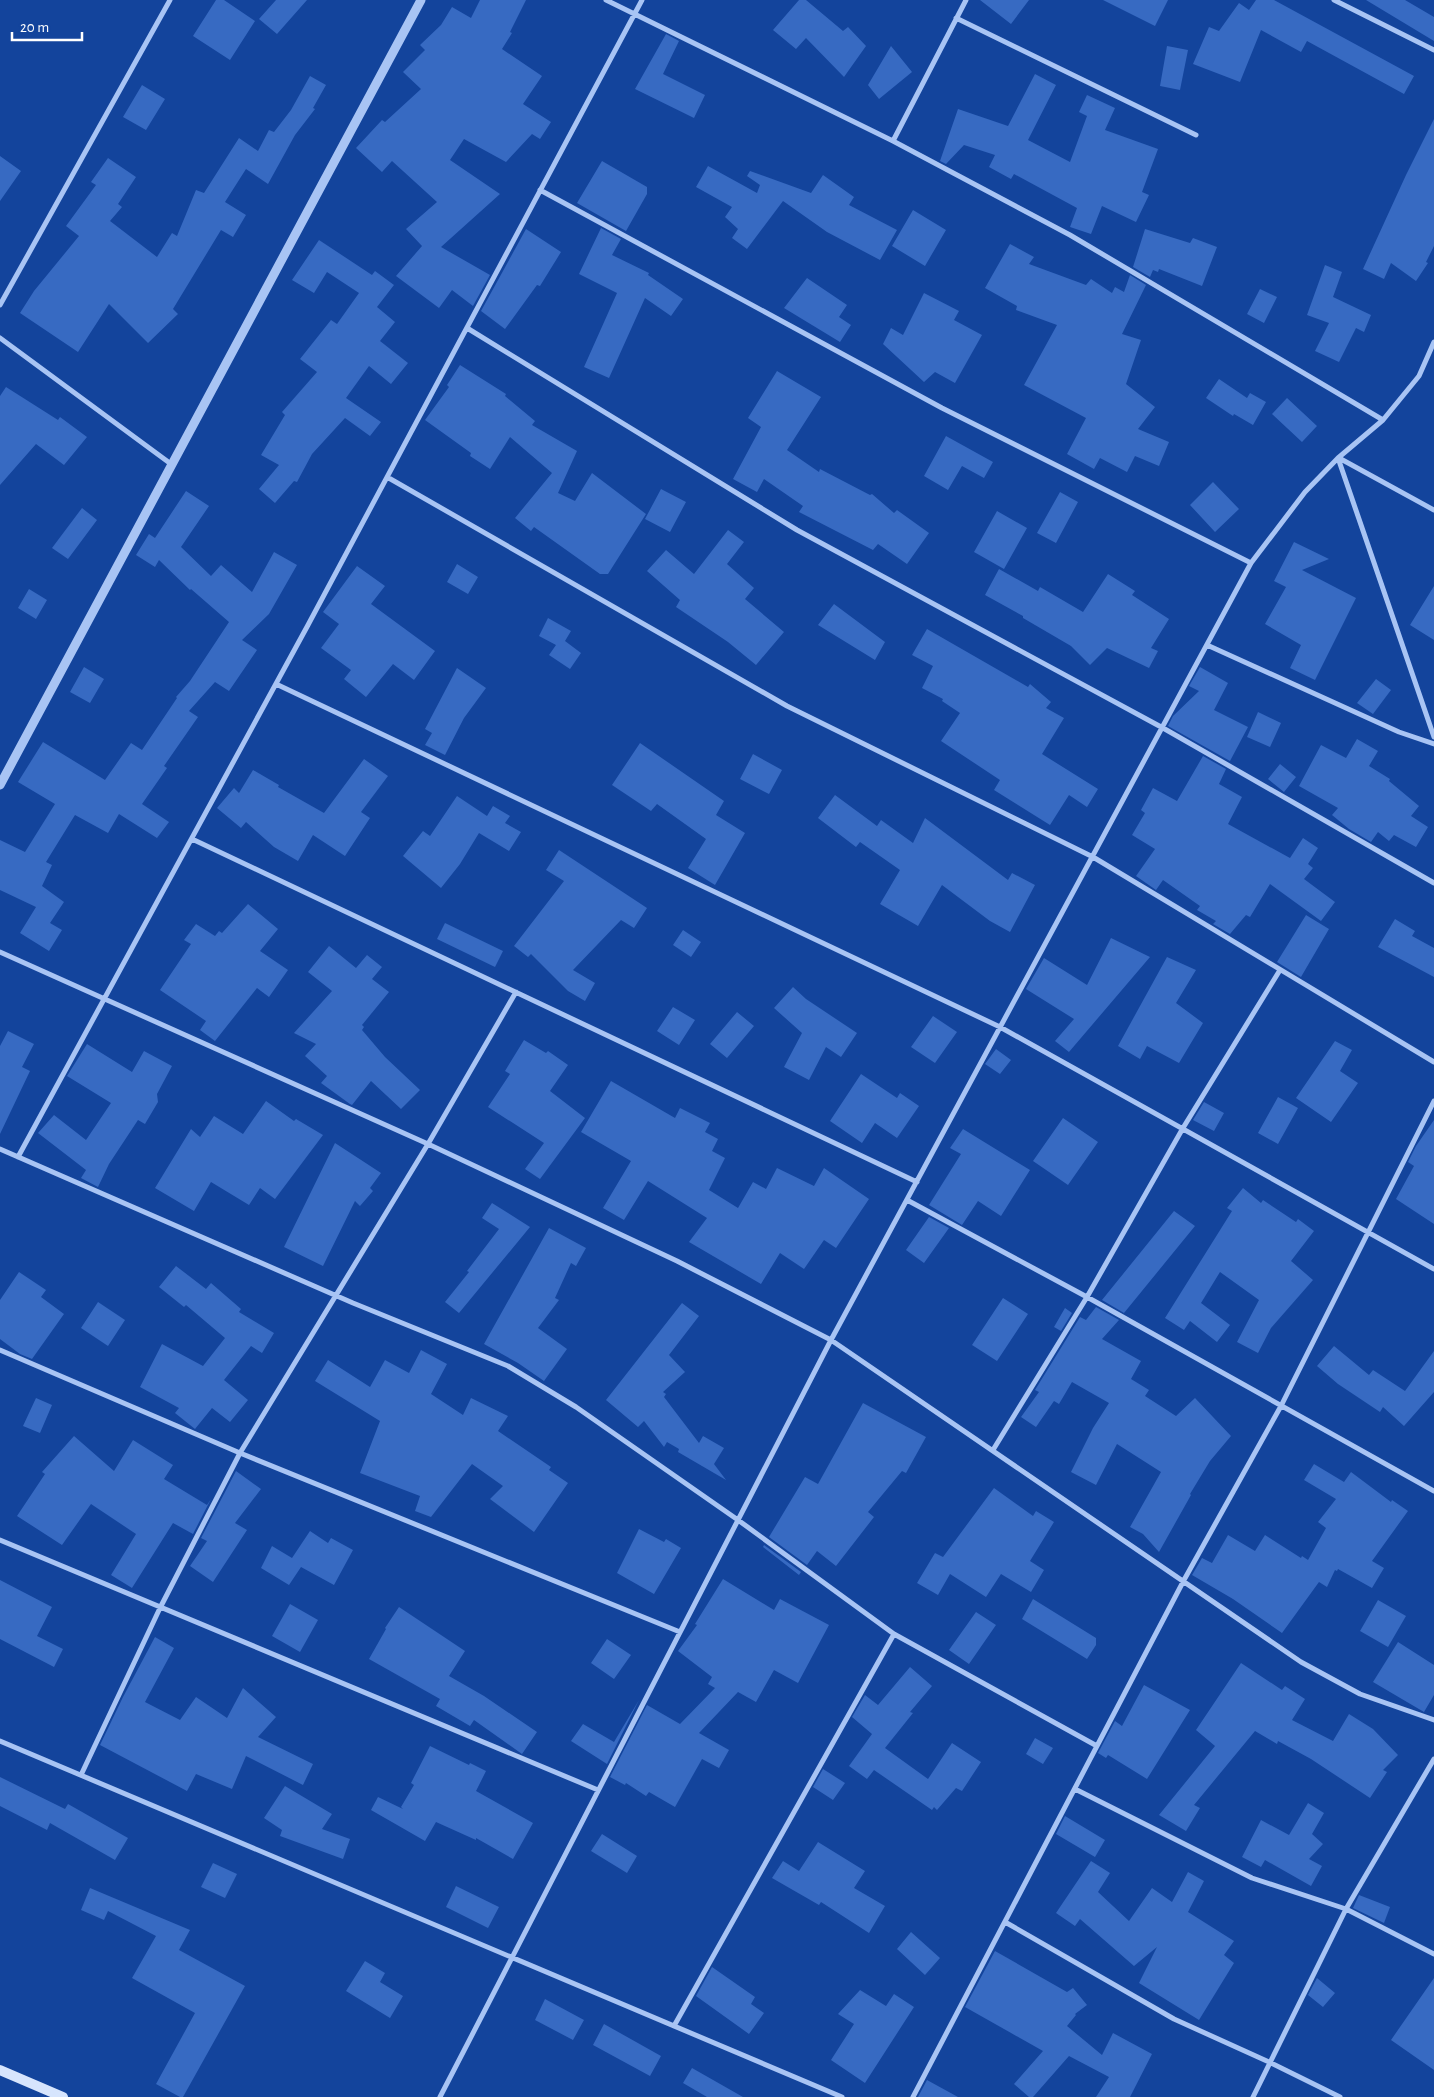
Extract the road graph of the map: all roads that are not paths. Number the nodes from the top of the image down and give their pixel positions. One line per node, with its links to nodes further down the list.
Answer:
1 (170, 0): 13 (street)
2 (421, 0): 19 (street)
3 (606, 0): 7 (street)
4 (642, 0): 7 (street)
5 (966, 0): 8 (street)
6 (1334, 0): 9 (street)
7 (634, 14): 11 (street); 12 (street)
8 (956, 18): 10 (street); 11 (street)
9 (1434, 50)
10 (1196, 134)
11 (893, 141): 17 (street)
12 (540, 190): 14 (street); 22 (street)
13 (0, 305)
14 (466, 328): 20 (street); 25 (street)
15 (0, 338): 19 (street)
16 (1434, 342): 17 (street)
17 (1383, 420): 18 (street)
18 (1338, 458): 21 (street); 22 (street); 26 (street)
19 (170, 464): 28 (street)
20 (387, 477): 24 (street); 30 (street)
21 (1434, 510)
22 (1252, 563): 23 (street)
23 (1207, 646): 25 (street); 27 (street)
24 (276, 684): 29 (street); 36 (street)
25 (1163, 728): 30 (street); 31 (street)
26 (1434, 736)
27 (1434, 744)
28 (0, 785)
29 (192, 839): 34 (street); 35 (street)
30 (1093, 857): 33 (street); 36 (street)
31 (1434, 882)
32 (0, 952): 35 (street)
33 (1280, 970): 37 (street); 39 (street)
34 (516, 992): 40 (street); 43 (street)
35 (105, 998): 40 (street); 42 (street)
36 (1000, 1028): 39 (street); 43 (street)
37 (1434, 1062)
38 (1434, 1101): 45 (street)
39 (1183, 1128): 45 (street); 48 (street)
40 (428, 1144): 47 (street); 49 (street)
41 (0, 1149): 42 (street)
42 (18, 1157): 47 (street)
43 (917, 1182): 44 (street)
44 (907, 1200): 48 (street); 49 (street)
45 (1369, 1231): 46 (street); 51 (street)
46 (1434, 1269)
47 (336, 1296): 53 (street); 55 (street)
48 (1087, 1297): 51 (street); 52 (street)
49 (831, 1340): 52 (street); 55 (street)
50 (0, 1350): 53 (street)
51 (1281, 1406): 54 (street); 57 (street)
52 (993, 1450): 57 (street)
53 (240, 1453): 58 (street); 59 (street)
54 (1434, 1491)
55 (738, 1520): 59 (street); 60 (street)
56 (0, 1540): 58 (street)
57 (1184, 1580): 61 (street); 63 (street)
58 (160, 1608): 65 (street); 67 (street)
59 (680, 1632): 67 (street)
60 (894, 1634): 63 (street); 72 (street)
61 (1434, 1720)
62 (0, 1740): 65 (street)
63 (1097, 1746): 66 (street)
64 (1434, 1758): 68 (street)
65 (81, 1775): 71 (street)
66 (1075, 1789): 68 (street); 69 (street)
67 (598, 1790): 71 (street)
68 (1346, 1909): 70 (street); 73 (street)
69 (1005, 1922): 73 (street); 78 (street)
70 (1434, 1954)
71 (512, 1957): 72 (street); 76 (street)
72 (674, 2026): 77 (street)
73 (1269, 2062): 79 (street); 80 (street)
74 (0, 2070): 75 (main road)
75 (63, 2097)
76 (440, 2097)
77 (842, 2097)
78 (913, 2097)
79 (1253, 2097)
80 (1340, 2097)

